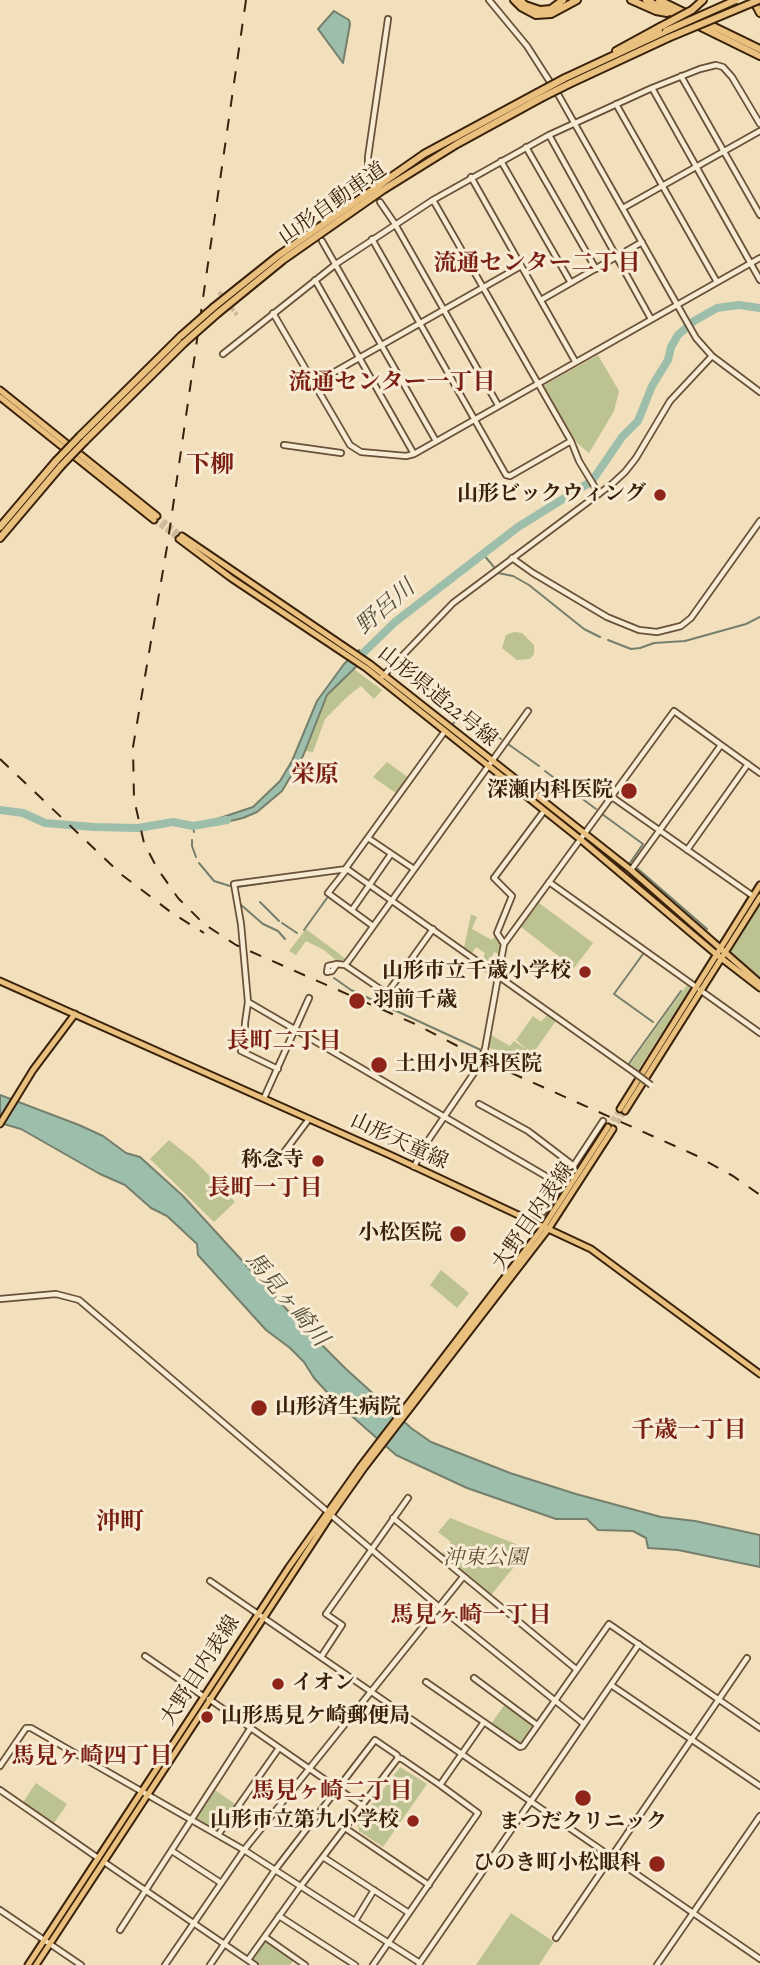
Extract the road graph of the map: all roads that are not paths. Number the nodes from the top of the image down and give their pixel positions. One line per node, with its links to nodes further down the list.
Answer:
1 (489, 0): 21 (street)
2 (514, 0): 5 (highway)
3 (520, 0): 4 (highway)
4 (564, 0)
5 (577, 0)
6 (631, 0): 12 (highway)
7 (646, 0): 12 (highway)
8 (660, 0): 12 (highway)
9 (703, 0): 15 (highway, bridge)
10 (736, 0): 15 (highway, 山形自動車道, bridge)
11 (757, 1): 13 (highway); 15 (highway, 山形自動車道, bridge)
12 (669, 8): 16 (highway); 17 (highway)
13 (760, 13)
14 (388, 19): 29 (street)
15 (665, 32): 74 (highway, 山形自動車道, bridge)
16 (760, 50)
17 (760, 56)
18 (681, 76): 19 (street); 22 (street); 26 (street)
19 (652, 88): 20 (street); 28 (street)
20 (616, 104): 21 (street); 31 (street)
21 (574, 123): 24 (street); 34 (street)
22 (760, 124)
23 (760, 131): 26 (street)
24 (549, 135): 25 (street); 40 (street)
25 (526, 147): 27 (street); 45 (street)
26 (724, 151): 28 (street); 35 (street)
27 (501, 161): 30 (street); 49 (street)
28 (696, 168): 31 (street); 42 (street)
29 (368, 176)
30 (471, 177): 32 (street); 44 (street)
31 (663, 186): 34 (street); 48 (street)
32 (433, 200): 36 (street); 50 (street)
33 (380, 202): 36 (street)
34 (623, 208): 39 (street)
35 (760, 215)
36 (395, 224): 37 (street); 53 (street)
37 (372, 239): 43 (street); 56 (street)
38 (321, 241): 43 (street)
39 (642, 242): 40 (street); 52 (street)
40 (616, 258): 45 (street); 55 (street)
41 (760, 258): 42 (street)
42 (751, 263): 46 (street); 48 (street)
43 (336, 264): 47 (street); 57 (street)
44 (521, 266): 50 (street); 51 (street)
45 (596, 269): 49 (street)
46 (760, 279)
47 (315, 280): 54 (street); 60 (street)
48 (717, 282): 52 (street)
49 (571, 283): 51 (street)
50 (483, 287): 53 (street); 63 (street)
51 (541, 300): 61 (street)
52 (676, 304): 55 (street); 59 (street)
53 (444, 310): 56 (street); 67 (street)
54 (274, 313): 58 (street); 62 (street)
55 (651, 319): 61 (street)
56 (420, 324): 57 (street); 68 (street)
57 (381, 345): 60 (street); 69 (street)
58 (223, 354)
59 (712, 356): 65 (street); 75 (street)
60 (360, 358): 62 (street); 73 (street)
61 (575, 361): 63 (street)
62 (315, 383): 73 (street)
63 (537, 383): 67 (street); 70 (street)
64 (0, 390): 66 (main road)
65 (760, 391)
66 (0, 397)
67 (498, 405): 68 (street)
68 (474, 419): 69 (street); 70 (street)
69 (436, 441): 73 (street)
70 (572, 441): 75 (street)
71 (284, 445): 72 (street)
72 (341, 453)
73 (414, 454)
74 (59, 464): 77 (highway, 山形自動車道); 78 (highway, 山形自動車道)
75 (599, 494): 80 (street)
76 (760, 521): 80 (street)
77 (0, 527)
78 (0, 538)
79 (180, 538): 81 (main road, 山形県道22号線)
80 (512, 558): 81 (street)
81 (382, 677): 83 (main road); 85 (main road, 山形県道22号線)
82 (527, 711): 85 (street)
83 (445, 730): 85 (main road); 92 (street)
84 (721, 745): 86 (street); 88 (street); 90 (street)
85 (490, 763): 89 (main road); 91 (main road, 山形県道22号線); 96 (street)
86 (748, 764): 87 (street); 93 (street)
87 (760, 773)
88 (612, 797): 90 (street); 91 (street)
89 (544, 811): 91 (main road); 106 (street)
90 (659, 831): 93 (street); 97 (street)
91 (582, 837): 97 (main road); 98 (street); 108 (main road)
92 (368, 838): 94 (street); 95 (street)
93 (687, 850): 101 (street)
94 (391, 854): 96 (street); 99 (street)
95 (346, 868): 99 (street); 103 (street); 116 (street)
96 (414, 869): 102 (street)
97 (631, 870): 107 (main road)
98 (549, 882): 106 (street); 114 (street)
99 (370, 884): 102 (street); 103 (street)
100 (760, 885): 101 (main road)
101 (757, 896): 107 (main road)
102 (392, 900): 104 (street); 105 (street)
103 (352, 910): 104 (street)
104 (373, 926): 110 (street)
105 (433, 929): 110 (street); 111 (street)
106 (504, 944): 111 (street)
107 (723, 949): 108 (main road); 113 (main road)
108 (718, 955): 113 (main road); 114 (main road)
109 (337, 964): 110 (street)
110 (345, 965)
111 (498, 975): 121 (street, bridge); 125 (street)
112 (0, 981): 117 (main road, 山形天童線)
113 (760, 985)
114 (698, 989): 119 (street); 124 (main road)
115 (309, 998): 118 (street)
116 (248, 1002): 118 (street); 120 (street)
117 (75, 1014): 122 (main road, 山形天童線); 128 (main road)
118 (295, 1029): 120 (street); 125 (street)
119 (760, 1033)
120 (278, 1069): 122 (street)
121 (651, 1085)
122 (264, 1098): 126 (main road, 山形天童線)
123 (479, 1104): 131 (street)
124 (622, 1110)
125 (445, 1117): 132 (street); 133 (street)
126 (309, 1119): 130 (street); 132 (main road, 山形天童線)
127 (603, 1121): 131 (street)
128 (0, 1124)
129 (610, 1128): 135 (main road, 大野目内表線)
130 (279, 1159)
131 (575, 1166): 133 (street)
132 (414, 1167): 135 (main road, 山形天童線)
133 (561, 1185): 134 (street)
134 (543, 1212)
135 (547, 1227): 137 (main road, 山形天童線); 139 (main road, 大野目内表線)
136 (0, 1299): 139 (street)
137 (760, 1374)
138 (408, 1498): 140 (street)
139 (329, 1514): 141 (street); 145 (main road, 大野目内表線)
140 (393, 1518): 141 (street); 142 (street)
141 (370, 1549): 144 (street); 148 (street)
142 (463, 1577): 144 (street); 150 (street)
143 (210, 1581): 145 (street)
144 (439, 1607): 154 (street); 157 (street)
145 (260, 1615): 148 (street); 155 (main road, 大野目内表線)
146 (639, 1644): 150 (street); 153 (street); 156 (street)
147 (145, 1656): 155 (street)
148 (321, 1657): 154 (street)
149 (747, 1658): 156 (street)
150 (576, 1669): 157 (street)
151 (474, 1678): 160 (street)
152 (426, 1682): 158 (street)
153 (611, 1685): 159 (street); 163 (street)
154 (372, 1691): 165 (street); 168 (street)
155 (206, 1698): 162 (street); 173 (main road, 大野目内表線)
156 (719, 1699): 161 (street); 163 (street)
157 (555, 1700): 159 (street); 160 (street)
158 (484, 1722): 160 (street); 165 (street)
159 (584, 1724): 174 (street)
160 (537, 1725)
161 (760, 1728)
162 (250, 1729): 164 (street); 177 (street)
163 (691, 1739): 170 (street); 182 (street)
164 (279, 1748): 168 (street); 179 (street)
165 (462, 1754): 169 (street); 174 (street)
166 (398, 1758): 169 (street); 171 (street); 175 (street)
167 (0, 1766): 173 (street)
168 (309, 1769): 171 (street); 180 (street)
169 (440, 1785): 187 (street)
170 (760, 1786)
171 (337, 1789): 175 (street); 185 (street)
172 (0, 1790): 184 (street)
173 (144, 1793): 177 (street); 184 (main road, 大野目内表線)
174 (532, 1801): 182 (street); 205 (street)
175 (362, 1806): 178 (street)
176 (760, 1816): 192 (street)
177 (192, 1820): 179 (street); 181 (street)
178 (345, 1828): 183 (street); 187 (street)
179 (218, 1835): 180 (street)
180 (244, 1850): 185 (street); 186 (street)
181 (173, 1851): 186 (street); 190 (street)
182 (612, 1856): 192 (street); 199 (street)
183 (323, 1857): 188 (street); 189 (street)
184 (101, 1859): 190 (street); 200 (main road, 大野目内表線)
185 (275, 1870): 188 (street); 202 (street)
186 (221, 1884): 196 (street)
187 (429, 1885): 193 (street)
188 (300, 1887): 194 (street); 195 (street)
189 (374, 1890): 193 (street); 195 (street)
190 (146, 1891): 196 (street); 197 (street)
191 (0, 1910): 200 (street)
192 (694, 1912): 203 (street); 215 (street)
193 (409, 1913): 201 (street)
194 (279, 1916): 198 (street); 213 (street)
195 (355, 1921): 201 (street)
196 (194, 1924): 202 (street); 209 (street)
197 (120, 1930)
198 (265, 1937): 204 (street); 212 (street)
199 (556, 1938)
200 (47, 1941): 206 (main road, 大野目内表線); 207 (main road, 大野目内表線); 208 (street)
201 (389, 1943): 205 (street); 214 (street)
202 (224, 1944): 204 (street); 210 (street)
203 (760, 1959)
204 (248, 1961): 211 (street)
205 (419, 1964)
206 (28, 1965)
207 (36, 1965)
208 (81, 1965)
209 (165, 1965)
210 (210, 1965)
211 (255, 1965)
212 (305, 1965)
213 (355, 1965)
214 (373, 1965)
215 (657, 1965)

